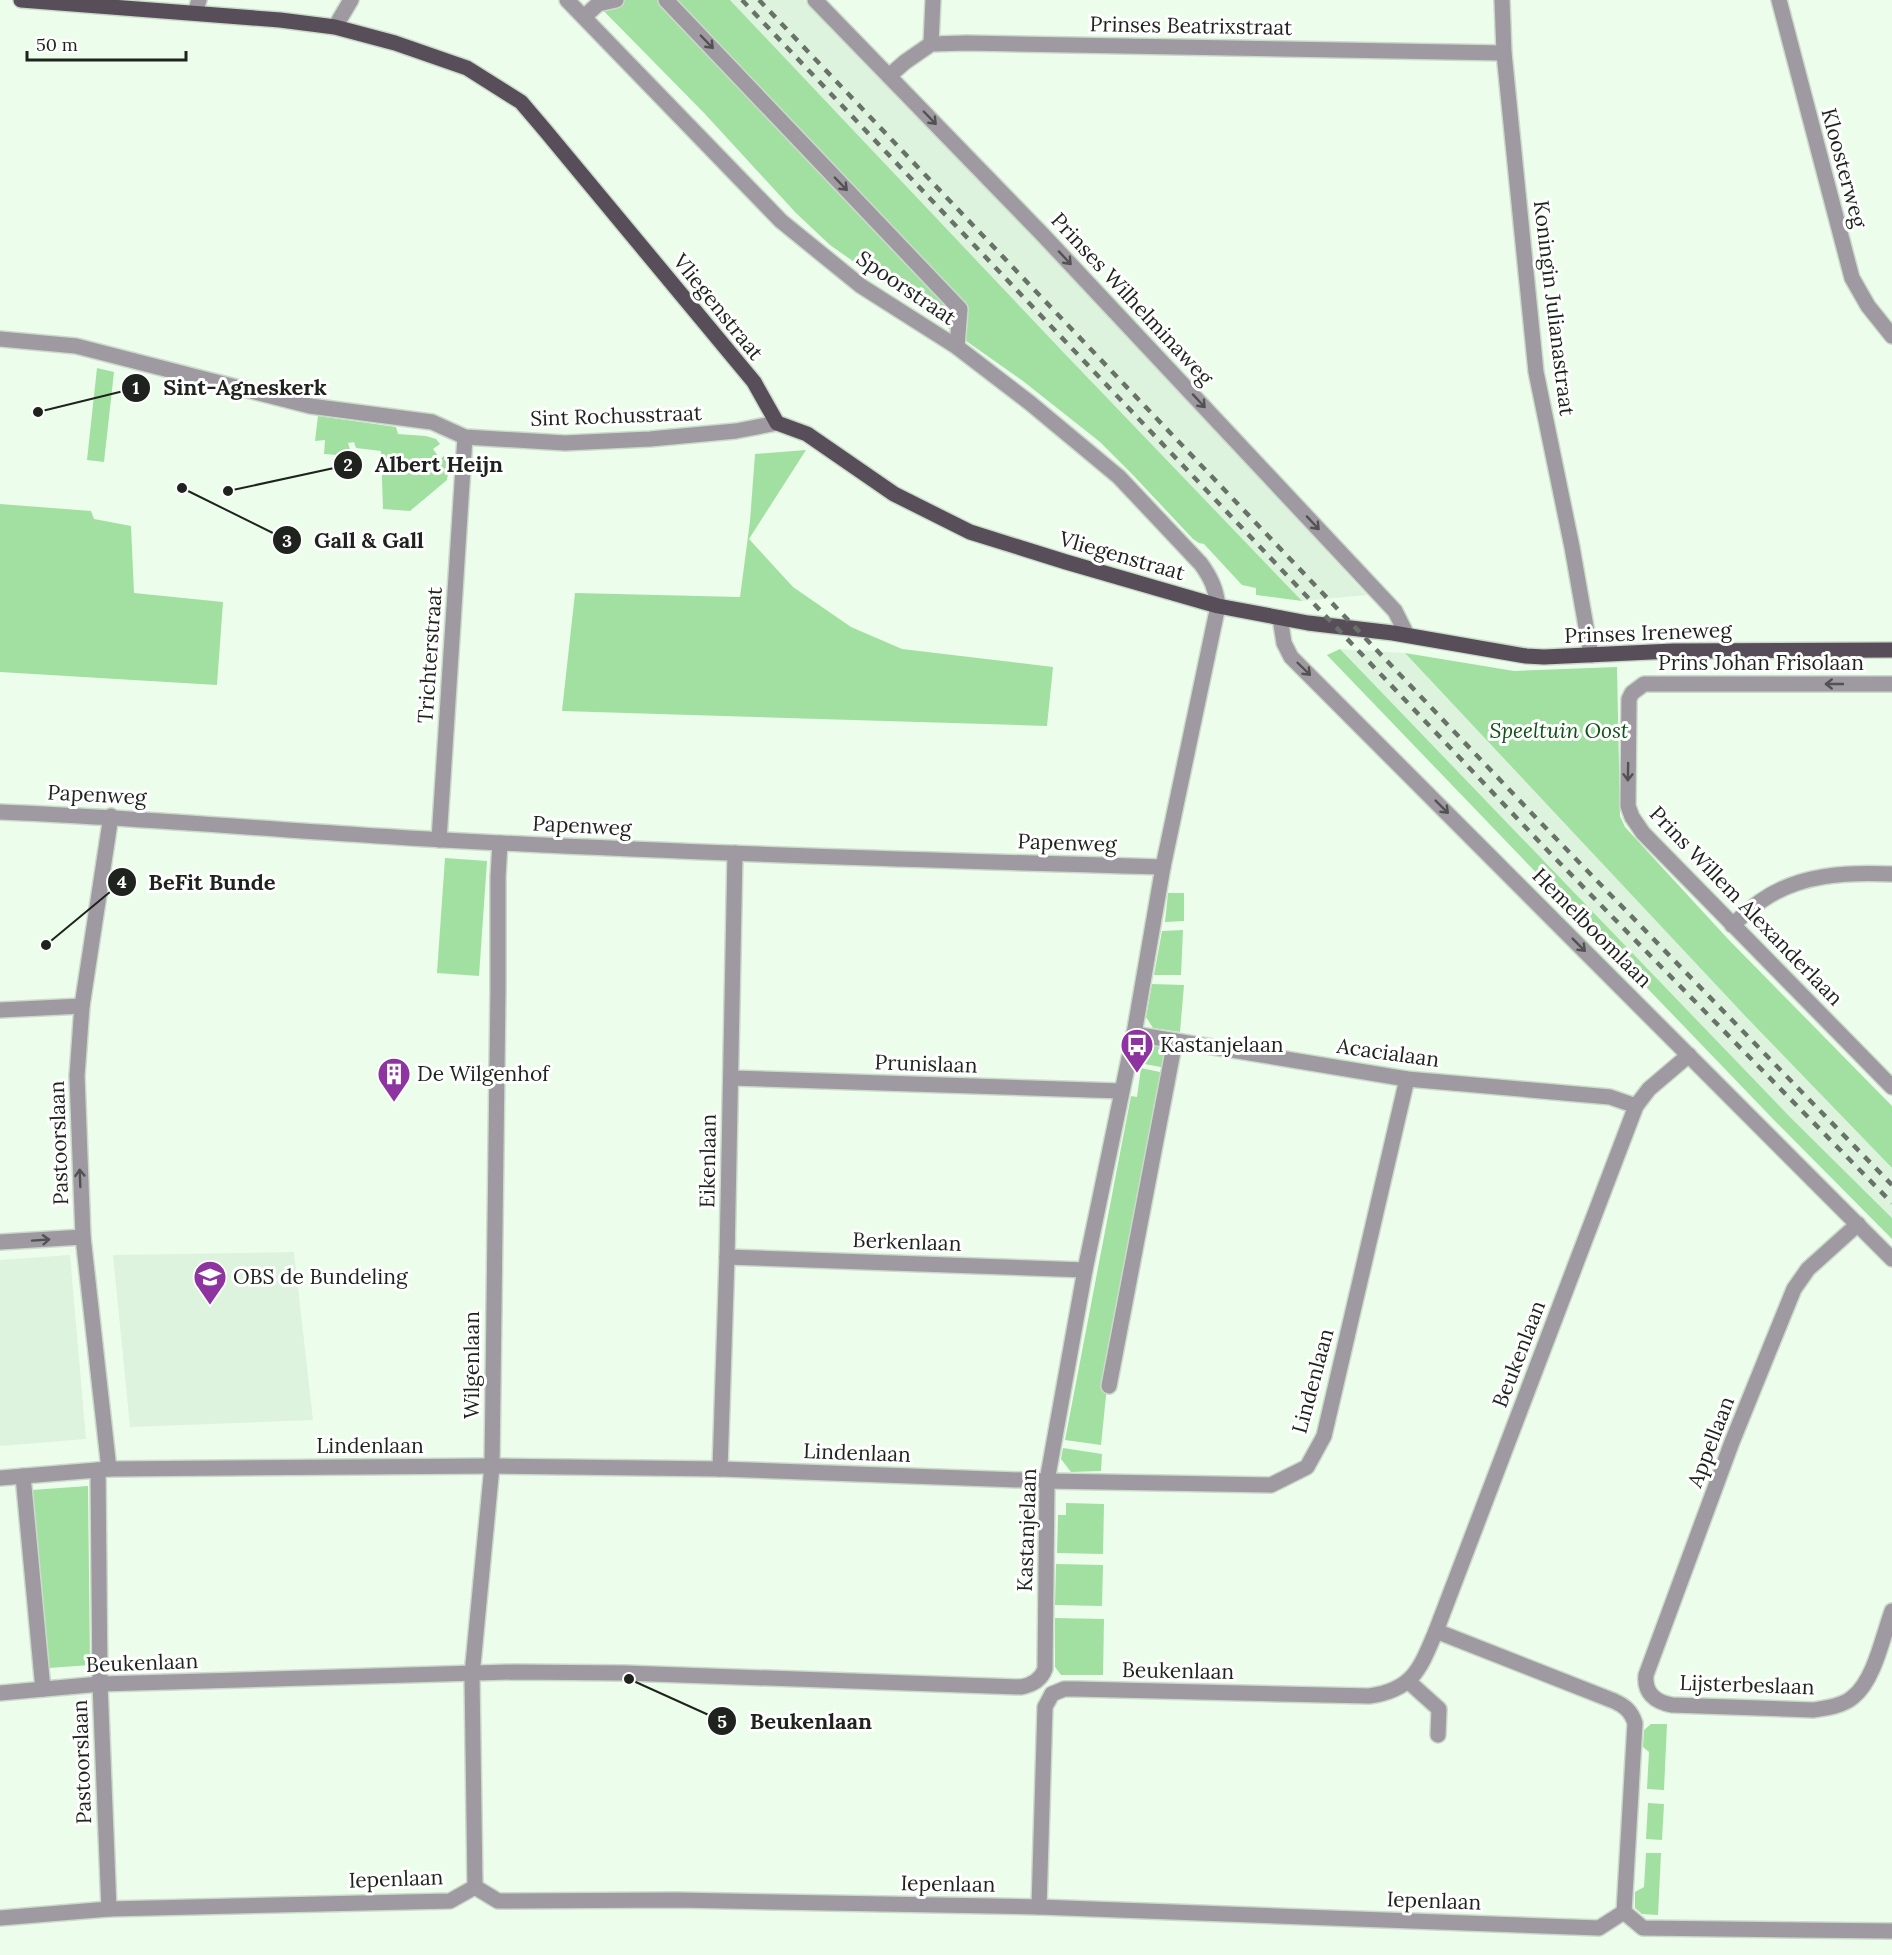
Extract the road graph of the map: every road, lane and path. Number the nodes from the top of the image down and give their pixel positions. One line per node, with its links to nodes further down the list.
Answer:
1 (21, 0): 11 (main road, Vliegenstraat)
2 (351, 0): 13 (street)
3 (567, 0): 12 (street, Spoorstraat)
4 (616, 0): 10 (street)
5 (666, 0): 19 (street, one-way to 19)
6 (815, 0): 16 (street, Prinses Wilhelminaweg)
7 (933, 0): 14 (street)
8 (1502, 0): 15 (street, Koningin Julianastraat)
9 (1779, 0): 17 (street, Kloosterweg)
10 (598, 2): 12 (street)
11 (197, 7): 13 (main road, Vliegenstraat)
12 (584, 17): 19 (street, Spoorstraat)
13 (335, 27): 20 (main road, Vliegenstraat)
14 (931, 44): 15 (street, Prinses Beatrixstraat); 16 (street)
15 (1504, 53): 26 (street, Koningin Julianastraat)
16 (889, 76): 24 (street, Prinses Wilhelminaweg, one-way to 24)
17 (1892, 336)
18 (0, 339): 21 (street, Sint Rochusstraat)
19 (957, 347): 22 (street, Spoorstraat)
20 (777, 423): 21 (street, Sint Rochusstraat); 22 (main road, Vliegenstraat)
21 (465, 437): 31 (street, Trichterstraat)
22 (1218, 606): 23 (main road, Vliegenstraat); 34 (street, Kastanjelaan)
23 (1280, 618): 24 (main road, Vliegenstraat); 41 (street, Hemelboomlaan, one-way to 41)
24 (1407, 635): 26 (main road, Prinses Ireneweg)
25 (1892, 650): 26 (main road, Prinses Ireneweg)
26 (1591, 655)
27 (1892, 684): 28 (street, Prins Johan Frisolaan, one-way to 28)
28 (1632, 693): 36 (street, Prins Willem Alexanderlaan, one-way to 36)
29 (0, 812): 30 (street, Papenweg)
30 (111, 816): 31 (street, Papenweg); 38 (street, Pastoorslaan)
31 (439, 840): 32 (street, Papenweg)
32 (500, 843): 33 (street, Papenweg); 54 (street, Wilgenlaan)
33 (735, 854): 34 (street, Papenweg); 42 (street, Eikenlaan)
34 (1163, 867): 39 (street, Kastanjelaan)
35 (1892, 874): 36 (street)
36 (1732, 925): 44 (street, Prins Willem Alexanderlaan)
37 (0, 1010): 38 (street)
38 (82, 1011): 48 (street, Pastoorslaan, one-way to 38)
39 (1134, 1034): 40 (street, Acacialaan); 45 (street, Kastanjelaan)
40 (1174, 1041): 43 (street, Acacialaan); 53 (street)
41 (1689, 1055): 46 (street, Beukenlaan); 47 (street, Hemelboomlaan)
42 (730, 1078): 45 (street, Prunislaan); 50 (street, Eikenlaan)
43 (1407, 1079): 46 (street, Acacialaan); 59 (street, Lindenlaan)
44 (1892, 1087)
45 (1121, 1091): 52 (street, Kastanjelaan)
46 (1636, 1106): 61 (street, Beukenlaan)
47 (1858, 1224): 51 (street, Hemelboomlaan); 69 (street, Appellaan)
48 (82, 1237): 49 (street, one-way to 48); 55 (street, Pastoorslaan)
49 (0, 1242)
50 (728, 1257): 52 (street, Berkenlaan); 56 (street, Eikenlaan)
51 (1892, 1259)
52 (1085, 1270): 59 (street, Kastanjelaan)
53 (1109, 1386)
54 (492, 1466): 55 (street, Lindenlaan); 56 (street, Lindenlaan); 62 (street, Wilgenlaan)
55 (104, 1469): 57 (street, Lindenlaan); 65 (street, Pastoorslaan)
56 (720, 1469): 59 (street, Lindenlaan)
57 (23, 1476): 58 (street, Lindenlaan); 66 (street, Pastoorslaan)
58 (0, 1478)
59 (1047, 1482): 63 (street, Kastanjelaan)
60 (1892, 1611): 69 (street, Lijsterbeslaan)
61 (1436, 1631): 64 (street, Beukenlaan); 70 (street)
62 (472, 1675): 63 (street, Beukenlaan); 65 (street, Beukenlaan); 72 (street, Wilgenlaan)
63 (1039, 1679): 68 (street)
64 (1409, 1682): 68 (street, Beukenlaan); 71 (street)
65 (99, 1684): 66 (street, Beukenlaan); 74 (street, Pastoorslaan)
66 (43, 1689): 67 (street, Beukenlaan)
67 (0, 1693)
68 (1052, 1694): 73 (street)
69 (1651, 1696): 70 (street)
70 (1630, 1711): 75 (street)
71 (1438, 1735)
72 (475, 1887): 73 (street, Iepenlaan); 74 (street, Iepenlaan)
73 (1039, 1907): 75 (street, Iepenlaan)
74 (109, 1909): 76 (street, Iepenlaan)
75 (1624, 1912): 77 (street)
76 (0, 1918)
77 (1892, 1931)

